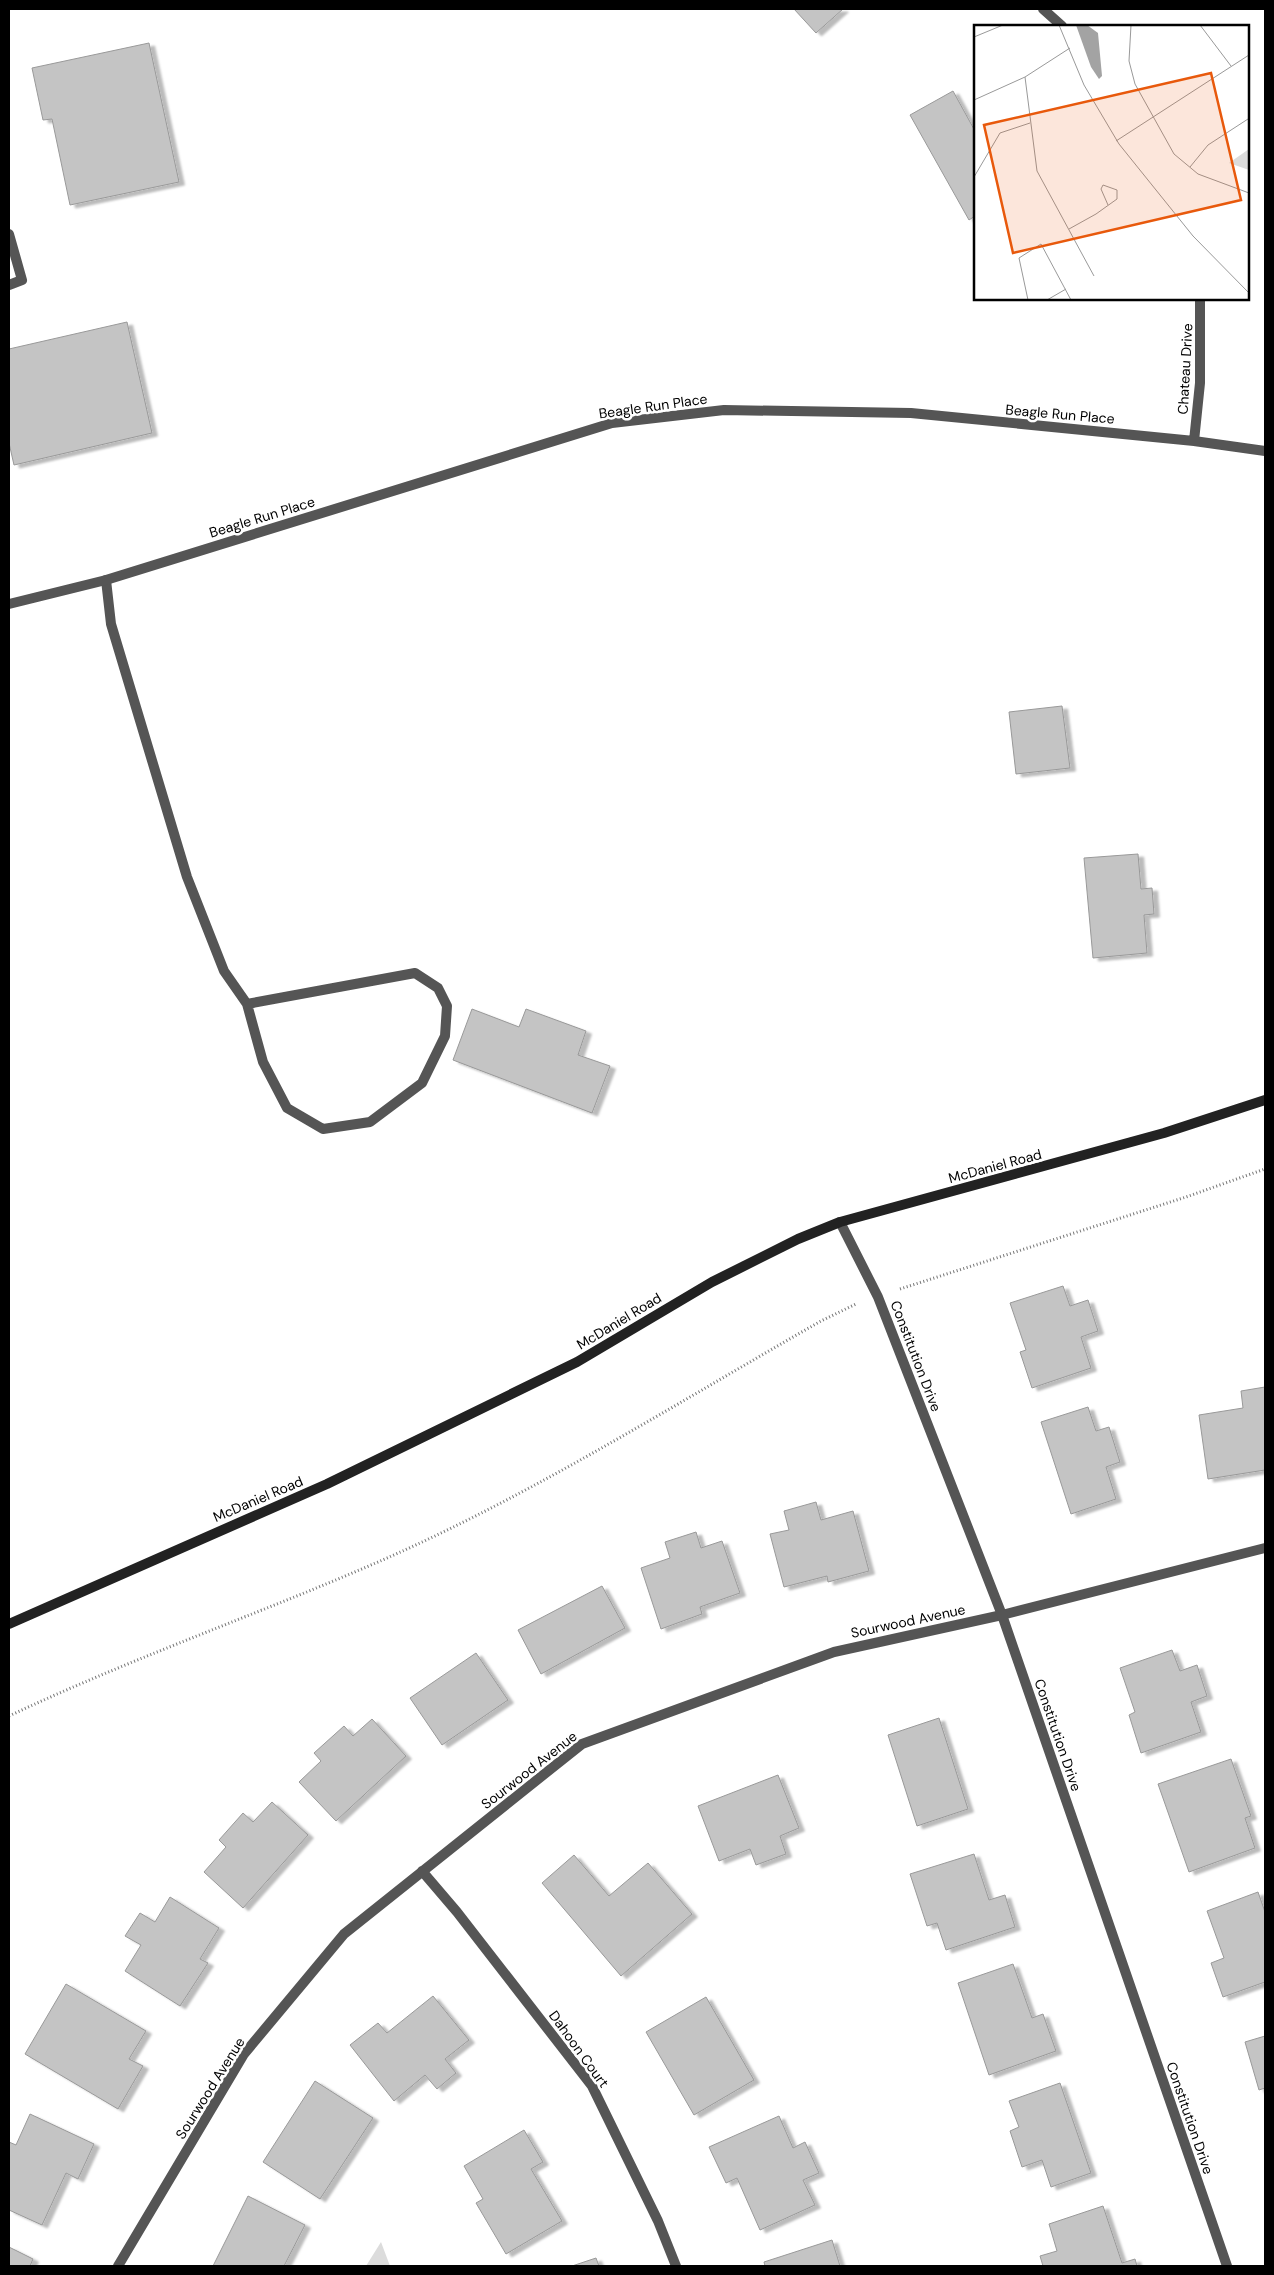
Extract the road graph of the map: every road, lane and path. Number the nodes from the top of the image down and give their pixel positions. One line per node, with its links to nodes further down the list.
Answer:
1 (1042, 9): 2 (street)
2 (1061, 25)
3 (9, 234): 4 (street)
4 (9, 284)
5 (1200, 300): 6 (street, Chateau Drive)
6 (1194, 441): 7 (street, Beagle Run Place); 8 (street, Beagle Run Place)
7 (1265, 450)
8 (106, 580): 9 (street, Beagle Run Place); 10 (street)
9 (9, 604)
10 (247, 1004): 10 (street)
11 (1265, 1100): 13 (main road, McDaniel Road)
12 (1265, 1169): 14 (path)
13 (840, 1222): 14 (street, Constitution Drive); 17 (main road, McDaniel Road)
14 (878, 1297): 16 (street, Constitution Drive); 18 (path)
15 (1265, 1548): 16 (street, Sourwood Avenue)
16 (1002, 1614): 19 (street, Sourwood Avenue); 22 (street, Constitution Drive)
17 (9, 1624)
18 (9, 1716)
19 (422, 1871): 20 (street, Sourwood Avenue); 21 (street, Dahoon Court)
20 (118, 2266)
21 (676, 2266)
22 (1227, 2266)

